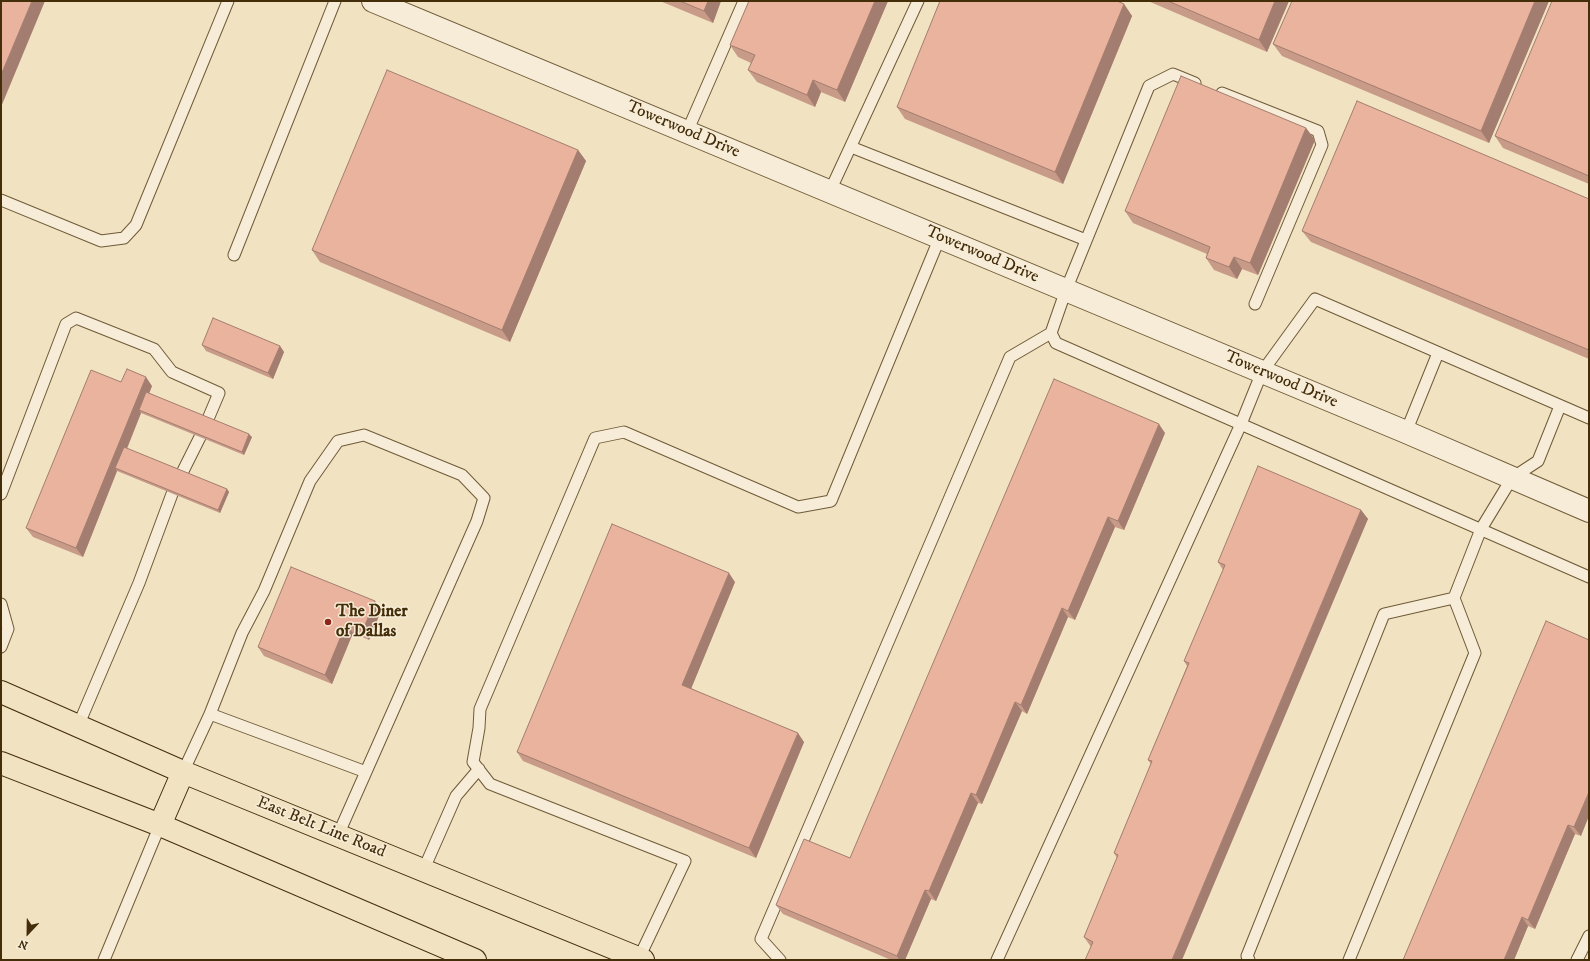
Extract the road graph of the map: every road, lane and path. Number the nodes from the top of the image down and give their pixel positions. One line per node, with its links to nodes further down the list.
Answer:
1 (228, 1): 9 (lane)
2 (335, 1): 12 (lane)
3 (373, 1): 6 (street, Towerwood Drive)
4 (744, 1): 6 (lane)
5 (918, 1): 7 (lane)
6 (687, 132): 8 (street, Towerwood Drive)
7 (851, 147): 8 (lane); 11 (lane)
8 (830, 192): 10 (street, Towerwood Drive)
9 (1, 200)
10 (940, 237): 13 (street, Towerwood Drive); 38 (lane)
11 (1086, 240): 13 (lane); 14 (lane)
12 (234, 255)
13 (1066, 290): 15 (lane); 17 (street, Towerwood Drive)
14 (1255, 304)
15 (1050, 333): 21 (lane); 48 (lane)
16 (1438, 353): 17 (lane); 18 (lane); 22 (lane)
17 (1262, 372): 21 (lane); 22 (street, Towerwood Drive)
18 (1560, 406): 19 (lane); 25 (lane)
19 (1589, 418)
20 (208, 419): 26 (lane)
21 (1240, 424): 29 (lane); 49 (lane)
22 (1406, 432): 25 (street, Towerwood Drive)
23 (200, 437): 24 (lane)
24 (182, 473)
25 (1512, 478): 28 (street, Towerwood Drive); 29 (lane)
26 (1, 494)
27 (172, 494): 36 (lane)
28 (1589, 511)
29 (1481, 529): 30 (lane); 31 (lane)
30 (1589, 577)
31 (1454, 598): 50 (lane); 51 (lane)
32 (1, 604): 33 (lane)
33 (1, 647)
34 (1, 692): 36 (main road, East Belt Line Road)
35 (210, 714): 39 (lane); 40 (lane); 40 (lane)
36 (78, 726): 39 (main road, East Belt Line Road)
37 (1, 763): 41 (main road)
38 (479, 769): 43 (lane); 45 (lane)
39 (183, 772): 41 (main road); 42 (main road, East Belt Line Road)
40 (366, 772): 42 (lane)
41 (160, 825): 46 (lane); 47 (main road)
42 (338, 835): 43 (main road, East Belt Line Road)
43 (423, 870): 45 (main road, East Belt Line Road)
44 (1589, 936): 52 (lane)
45 (641, 959)
46 (104, 960)
47 (475, 960)
48 (780, 960)
49 (997, 960)
50 (1249, 960)
51 (1349, 960)
52 (1577, 960)

